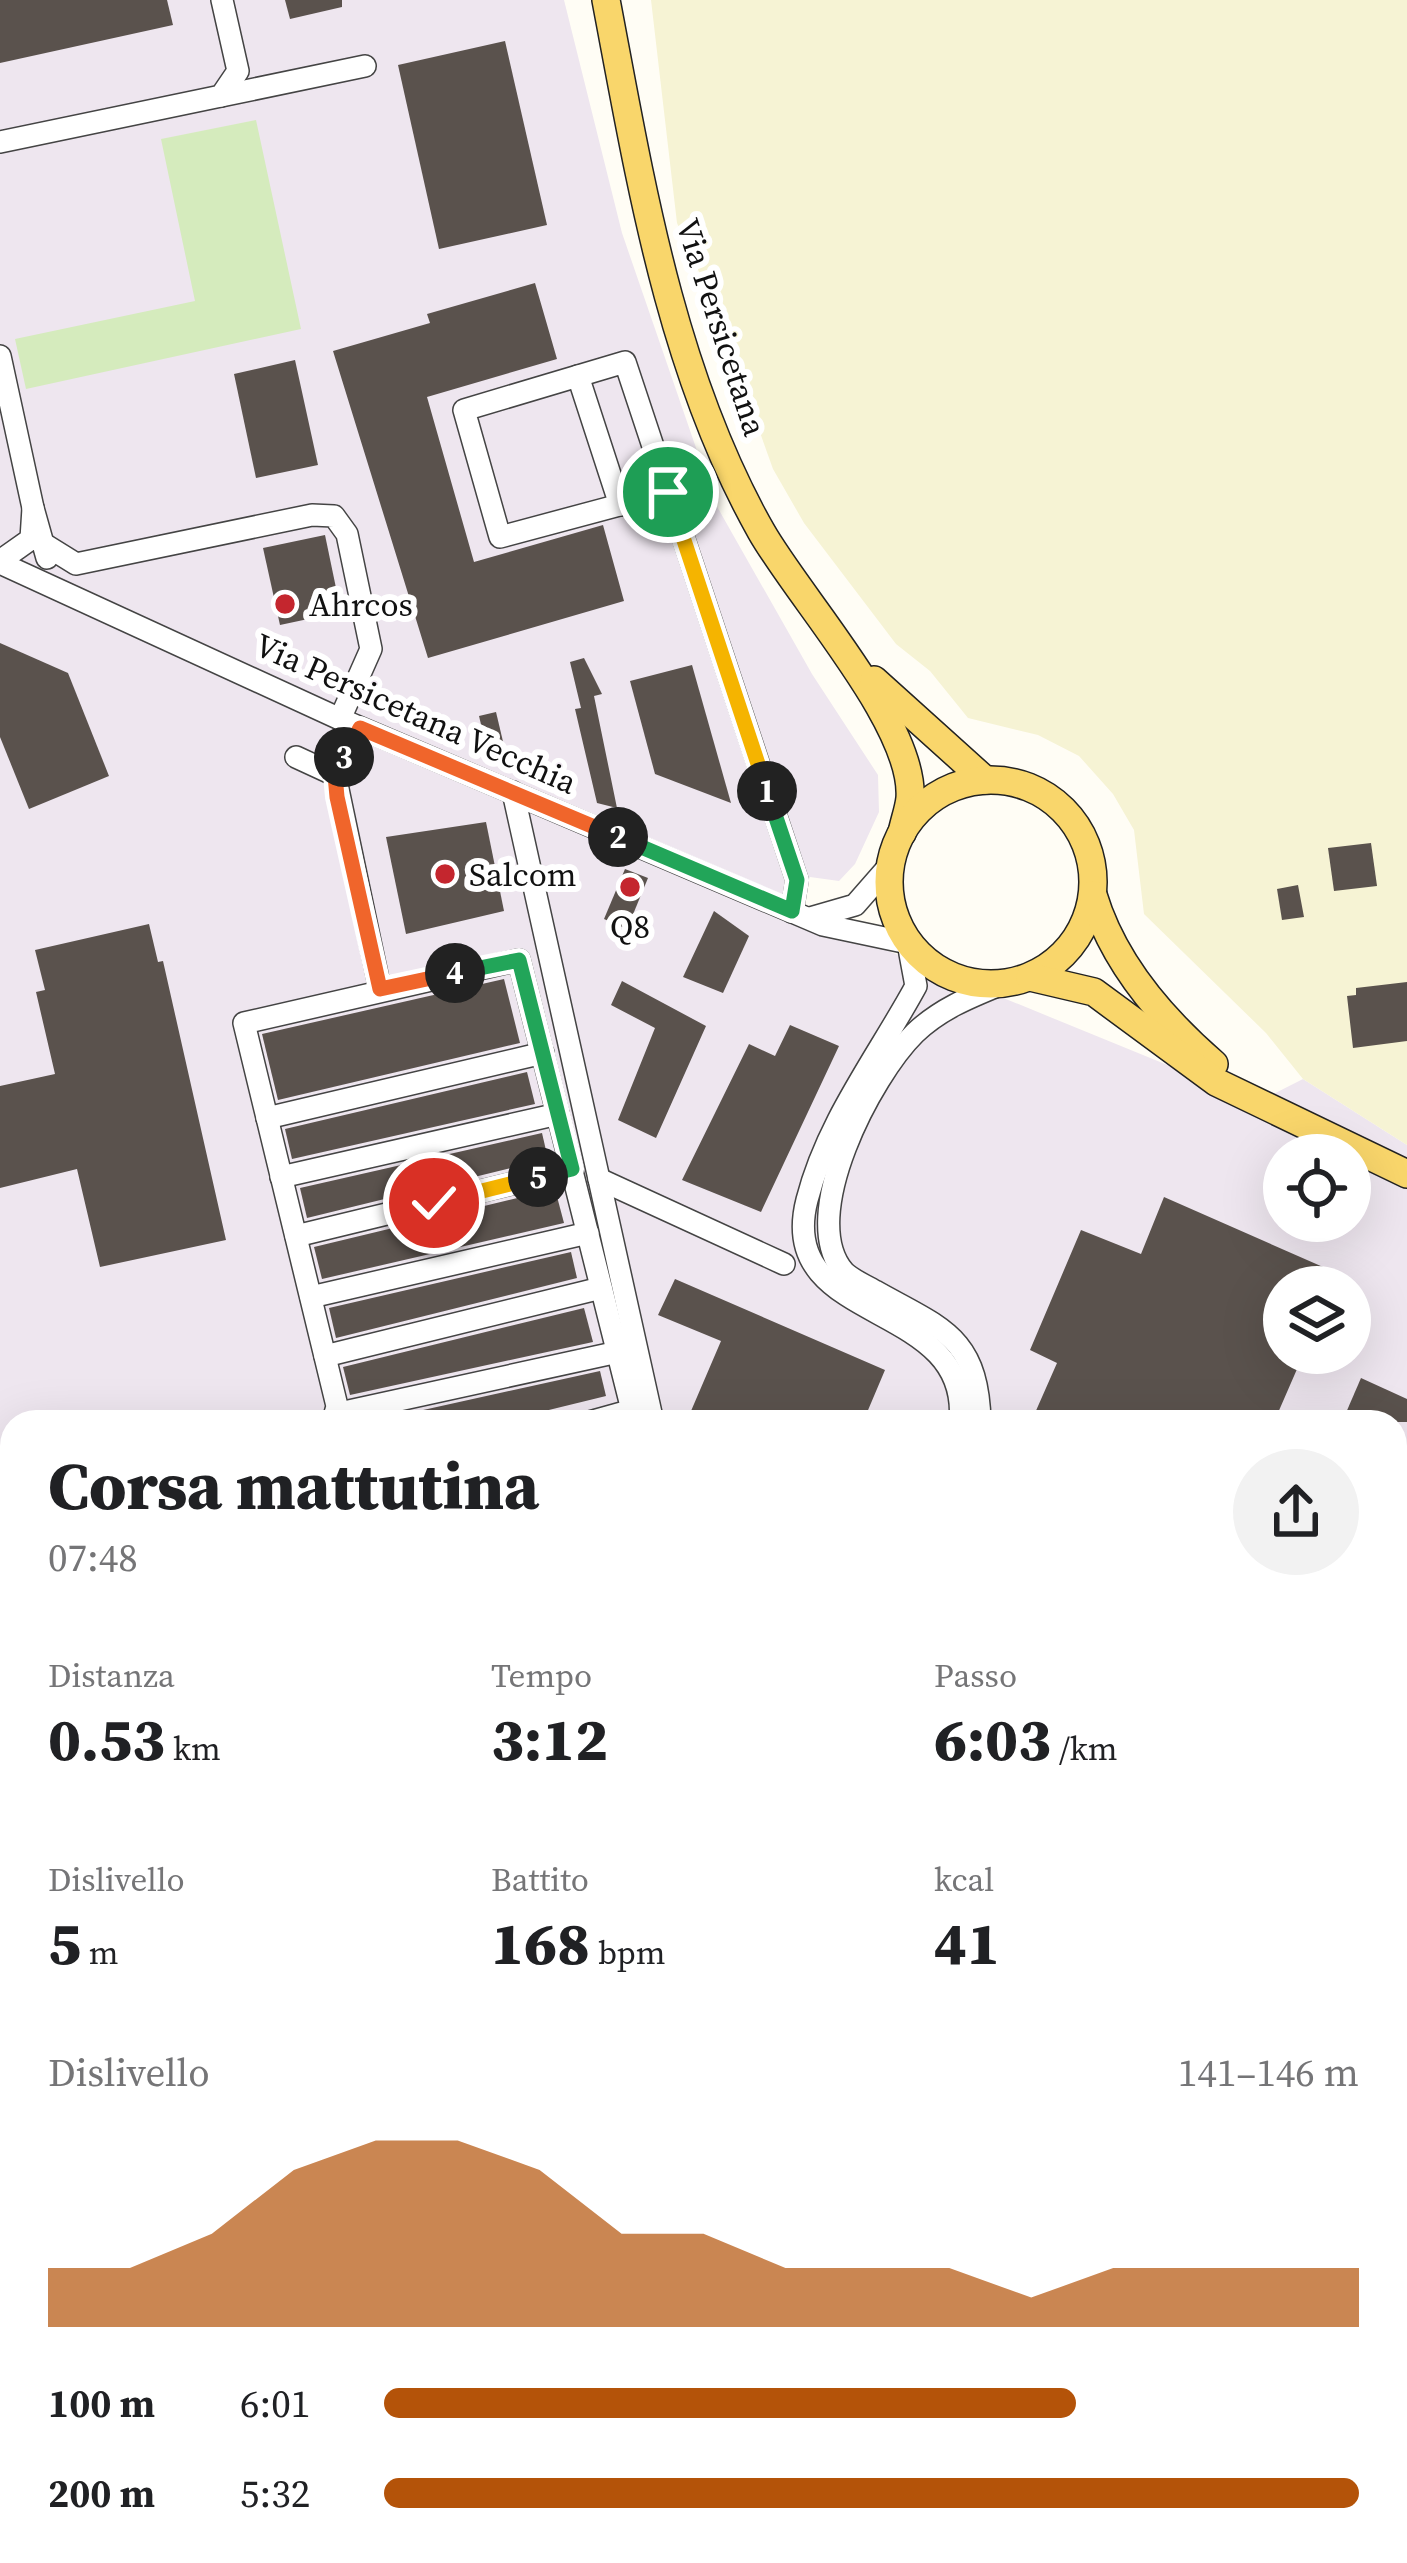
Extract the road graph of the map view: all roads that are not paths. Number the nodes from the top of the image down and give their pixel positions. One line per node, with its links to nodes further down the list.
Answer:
1 (222, 0): 4 (street)
2 (606, 0): 16 (main road, Via Persicetana)
3 (365, 66): 5 (street)
4 (238, 71): 5 (street); 6 (street)
5 (303, 80): 6 (street)
6 (221, 96): 7 (street)
7 (0, 142)
8 (0, 356): 12 (street)
9 (578, 376): 10 (street); 11 (street); 11 (street)
10 (668, 492): 11 (street); 25 (street)
11 (620, 505)
12 (33, 508): 13 (street); 14 (street)
13 (46, 546): 15 (street); 17 (street)
14 (0, 562): 15 (street, Via Persicetana Vecchia)
15 (47, 582): 17 (street, Via Persicetana Vecchia)
16 (842, 648): 20 (main road, Via Persicetana); 22 (main road, Via Persicetana)
17 (350, 723): 19 (street); 21 (street, Via Persicetana Vecchia)
18 (296, 757): 19 (street)
19 (335, 775): 29 (street)
20 (985, 780): 22 (main road); 24 (main road)
21 (513, 792): 25 (street, Via Persicetana Vecchia); 37 (street)
22 (902, 833): 23 (main road)
23 (890, 865): 25 (street); 26 (main road)
24 (1093, 895): 27 (main road); 31 (main road)
25 (800, 915): 26 (street, Via Persicetana Vecchia)
26 (908, 943): 28 (main road); 49 (street)
27 (1030, 976): 28 (main road); 31 (main road)
28 (1002, 984): 50 (street)
29 (380, 989): 30 (street); 33 (street)
30 (543, 1053): 32 (street); 33 (street)
31 (1258, 1102): 35 (main road)
32 (558, 1114): 34 (street); 36 (street)
33 (267, 1118): 36 (street)
34 (572, 1169): 38 (street); 39 (street)
35 (1407, 1174)
36 (281, 1177): 39 (street)
37 (599, 1179): 40 (street); 48 (street)
38 (587, 1233): 41 (street); 42 (street)
39 (296, 1236): 42 (street)
40 (784, 1264)
41 (602, 1288): 43 (street); 44 (street)
42 (311, 1297): 44 (street)
43 (618, 1352): 46 (street); 47 (street)
44 (325, 1356): 45 (street)
45 (333, 1410)
46 (368, 1410)
47 (632, 1410)
48 (650, 1410)
49 (959, 1410)
50 (979, 1410)

